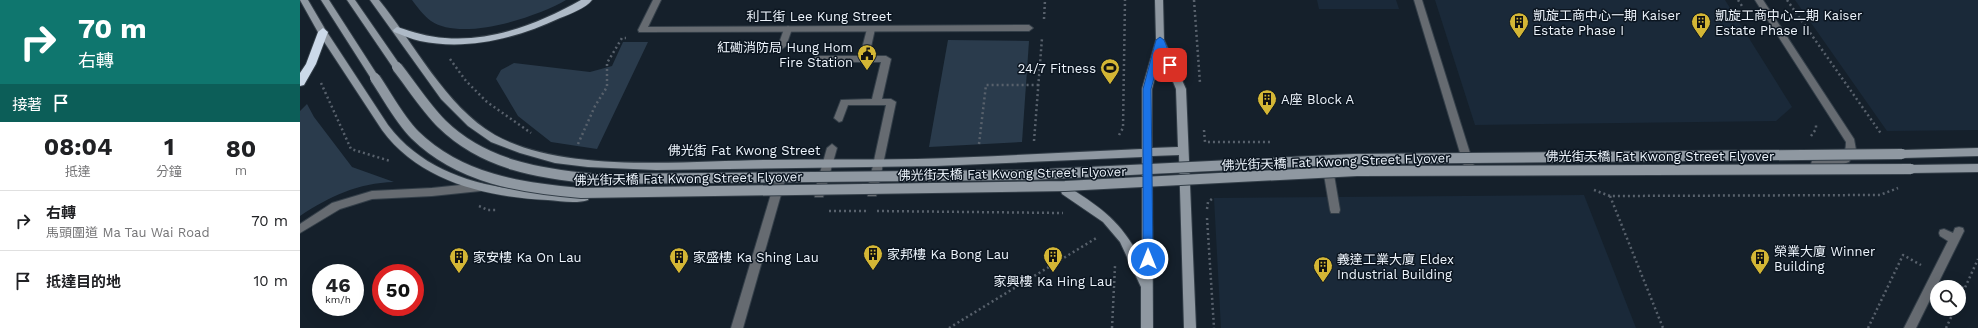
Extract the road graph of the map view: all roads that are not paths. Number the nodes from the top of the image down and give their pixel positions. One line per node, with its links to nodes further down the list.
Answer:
1 (304, 0): 14 (main road)
2 (325, 0): 29 (main road, 佛光街天橋 Fat Kwong Street Flyover, bridge)
3 (351, 0): 25 (main road, 佛光街天橋 Fat Kwong Street Flyover, bridge)
4 (374, 0): 13 (main road, 佛光街 Fat Kwong Street)
5 (588, 0): 13 (main road)
6 (657, 0): 11 (street, 利工街 Lee Kung Street)
7 (1159, 0): 15 (main road)
8 (1418, 0): 28 (street)
9 (1759, 0): 28 (street)
10 (1030, 28): 12 (street, 利工街 Lee Kung Street)
11 (788, 29): 12 (street, 利工街 Lee Kung Street); 16 (street)
12 (871, 29): 17 (street)
13 (397, 30): 27 (main road, 佛光街 Fat Kwong Street)
14 (323, 32): 19 (highway); 33 (main road)
15 (1160, 40): 23 (main road); 24 (main road)
16 (782, 46)
17 (864, 58): 18 (street); 20 (street)
18 (817, 59)
19 (300, 82)
20 (876, 102): 21 (street); 26 (street)
21 (839, 118)
22 (832, 148): 27 (street)
23 (1183, 151): 24 (main road, 佛光街 Fat Kwong Street); 31 (main road)
24 (1148, 152): 26 (main road, 佛光街 Fat Kwong Street); 32 (main road)
25 (1978, 152)
26 (878, 163): 27 (main road, 佛光街 Fat Kwong Street); 36 (street)
27 (828, 164): 37 (street)
28 (1469, 166): 30 (street)
29 (1978, 168)
30 (1328, 169): 31 (street); 38 (street)
31 (1184, 178): 32 (main road); 44 (main road)
32 (1148, 184): 35 (main road); 41 (main road)
33 (480, 187): 34 (main road); 39 (street)
34 (777, 189): 37 (main road); 42 (street)
35 (1066, 191): 36 (main road); 41 (main road)
36 (872, 193): 37 (main road)
37 (819, 194)
38 (1336, 210)
39 (300, 229)
40 (1944, 233): 45 (street)
41 (1148, 290): 43 (main road)
42 (737, 328)
43 (1147, 328)
44 (1190, 328)
45 (1910, 328)

